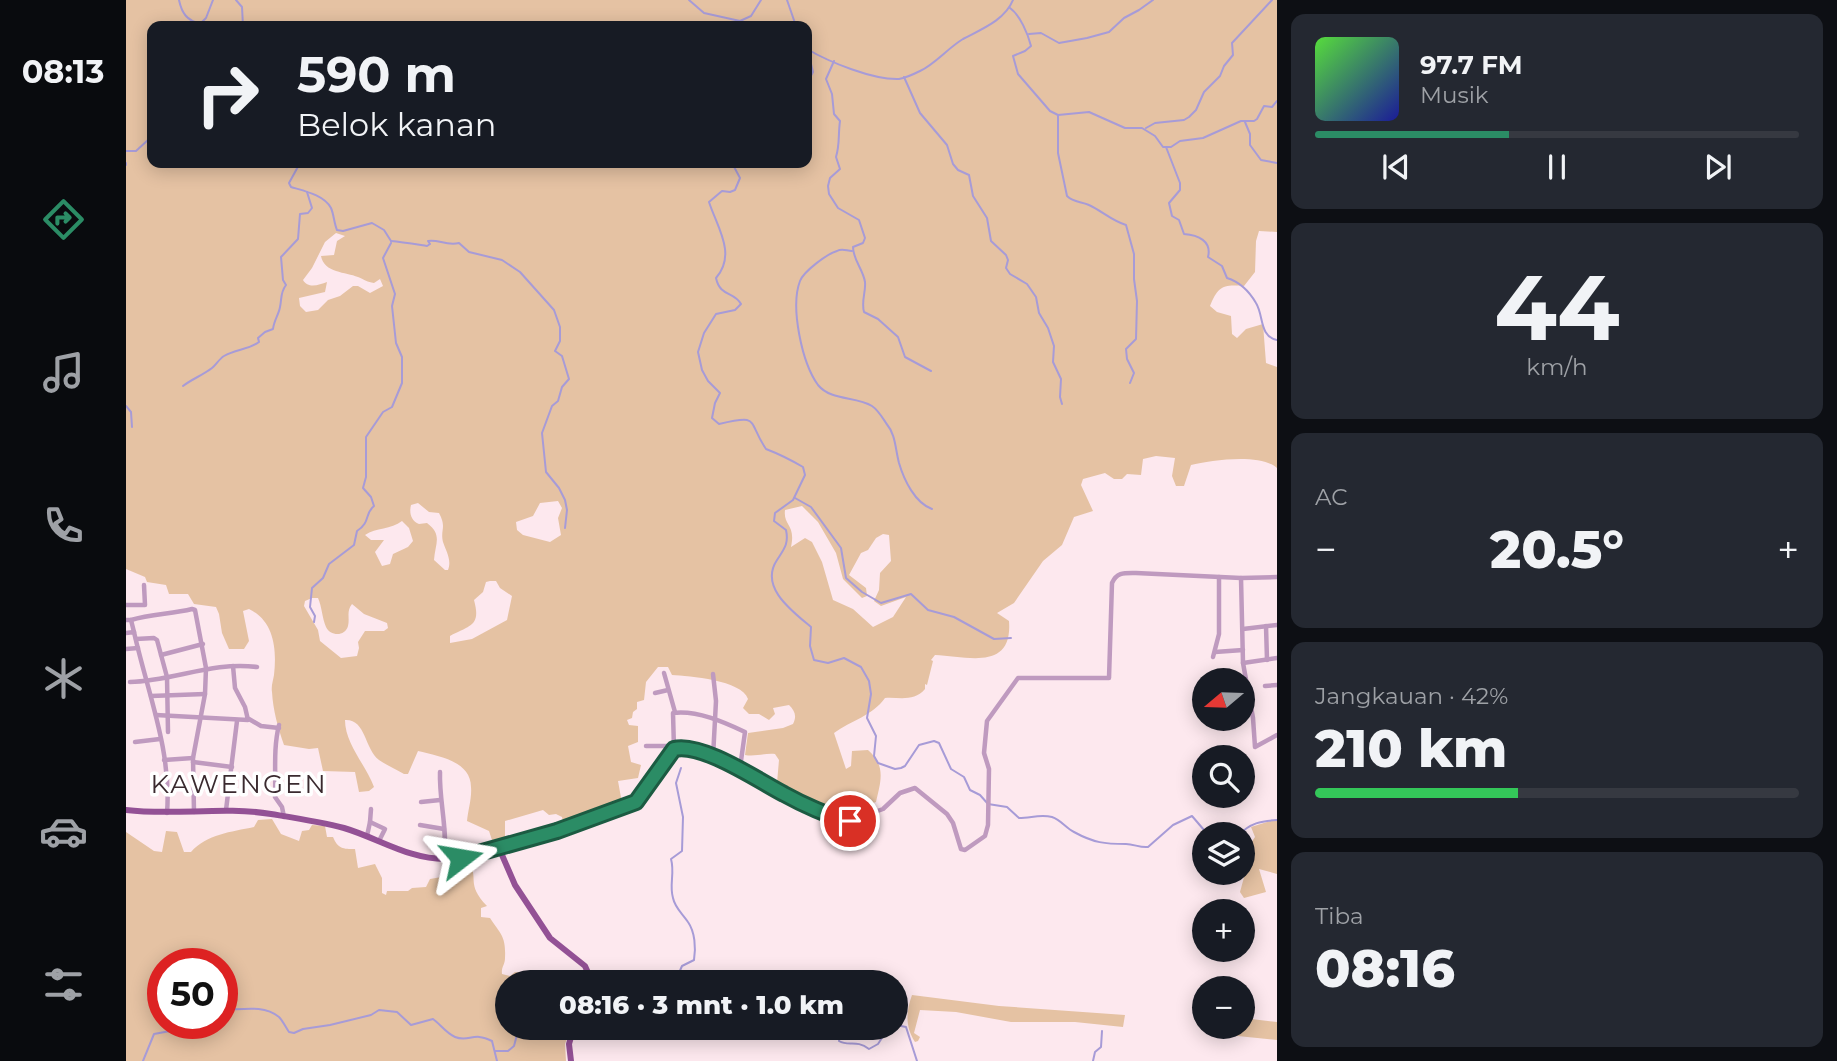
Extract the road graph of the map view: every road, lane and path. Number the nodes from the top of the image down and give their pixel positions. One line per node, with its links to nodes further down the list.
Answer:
1 (1219, 577): 3 (street); 18 (street); 55 (street)
2 (1277, 577): 3 (street)
3 (1241, 578): 11 (street)
4 (144, 585): 6 (street)
5 (126, 605): 6 (street)
6 (145, 606): 7 (street)
7 (146, 615): 8 (street); 15 (street)
8 (128, 620): 12 (street)
9 (1277, 625): 10 (street)
10 (1266, 626): 11 (street); 21 (street)
11 (1243, 629): 18 (street)
12 (134, 632): 13 (street); 14 (street)
13 (126, 633)
14 (136, 639): 16 (street); 19 (street)
15 (203, 644): 19 (street); 25 (street)
16 (138, 648): 17 (street); 29 (street)
17 (126, 649)
18 (1243, 650): 22 (street)
19 (161, 655): 28 (street)
20 (1277, 658): 21 (street)
21 (1267, 660): 22 (street)
22 (1243, 663): 46 (street)
23 (233, 666): 24 (street); 25 (street); 42 (street)
24 (257, 667)
25 (206, 668): 28 (street); 34 (street)
26 (664, 673): 33 (street)
27 (713, 674): 43 (street)
28 (167, 677): 29 (street); 36 (street)
29 (146, 681): 30 (street); 37 (street)
30 (130, 682)
31 (1277, 685): 32 (street)
32 (1265, 686)
33 (668, 690): 35 (street); 38 (street)
34 (205, 694): 36 (street); 41 (street)
35 (655, 694)
36 (167, 695): 37 (street); 40 (street)
37 (151, 696): 39 (street)
38 (675, 712): 43 (street); 50 (street)
39 (156, 715): 40 (street); 47 (street)
40 (168, 716): 41 (street); 45 (street)
41 (201, 718): 44 (street); 53 (street)
42 (249, 719): 44 (street); 64 (street)
43 (714, 719): 51 (street); 55 (street)
44 (237, 720): 54 (street)
45 (168, 732)
46 (1277, 735)
47 (160, 739): 48 (street); 52 (street)
48 (135, 742)
49 (646, 746): 50 (street)
50 (673, 747): 51 (street); 70 (street)
51 (713, 757): 55 (street)
52 (164, 760): 53 (street); 63 (street)
53 (193, 760): 54 (street); 62 (street)
54 (232, 766): 61 (street)
55 (740, 768)
56 (440, 772): 57 (street)
57 (440, 800): 58 (street); 67 (street)
58 (421, 803)
59 (371, 809): 65 (street)
60 (126, 810): 63 (main road)
61 (226, 810): 62 (main road); 64 (main road)
62 (194, 812): 63 (main road)
63 (167, 813)
64 (284, 817): 68 (main road)
65 (370, 822): 68 (street); 69 (street)
66 (420, 825): 67 (street)
67 (444, 829): 71 (street)
68 (367, 836): 69 (main road)
69 (379, 842): 71 (main road)
70 (499, 848): 71 (main road); 72 (main road)
71 (444, 860)
72 (587, 970)
73 (570, 1040): 74 (main road)
74 (571, 1061)

